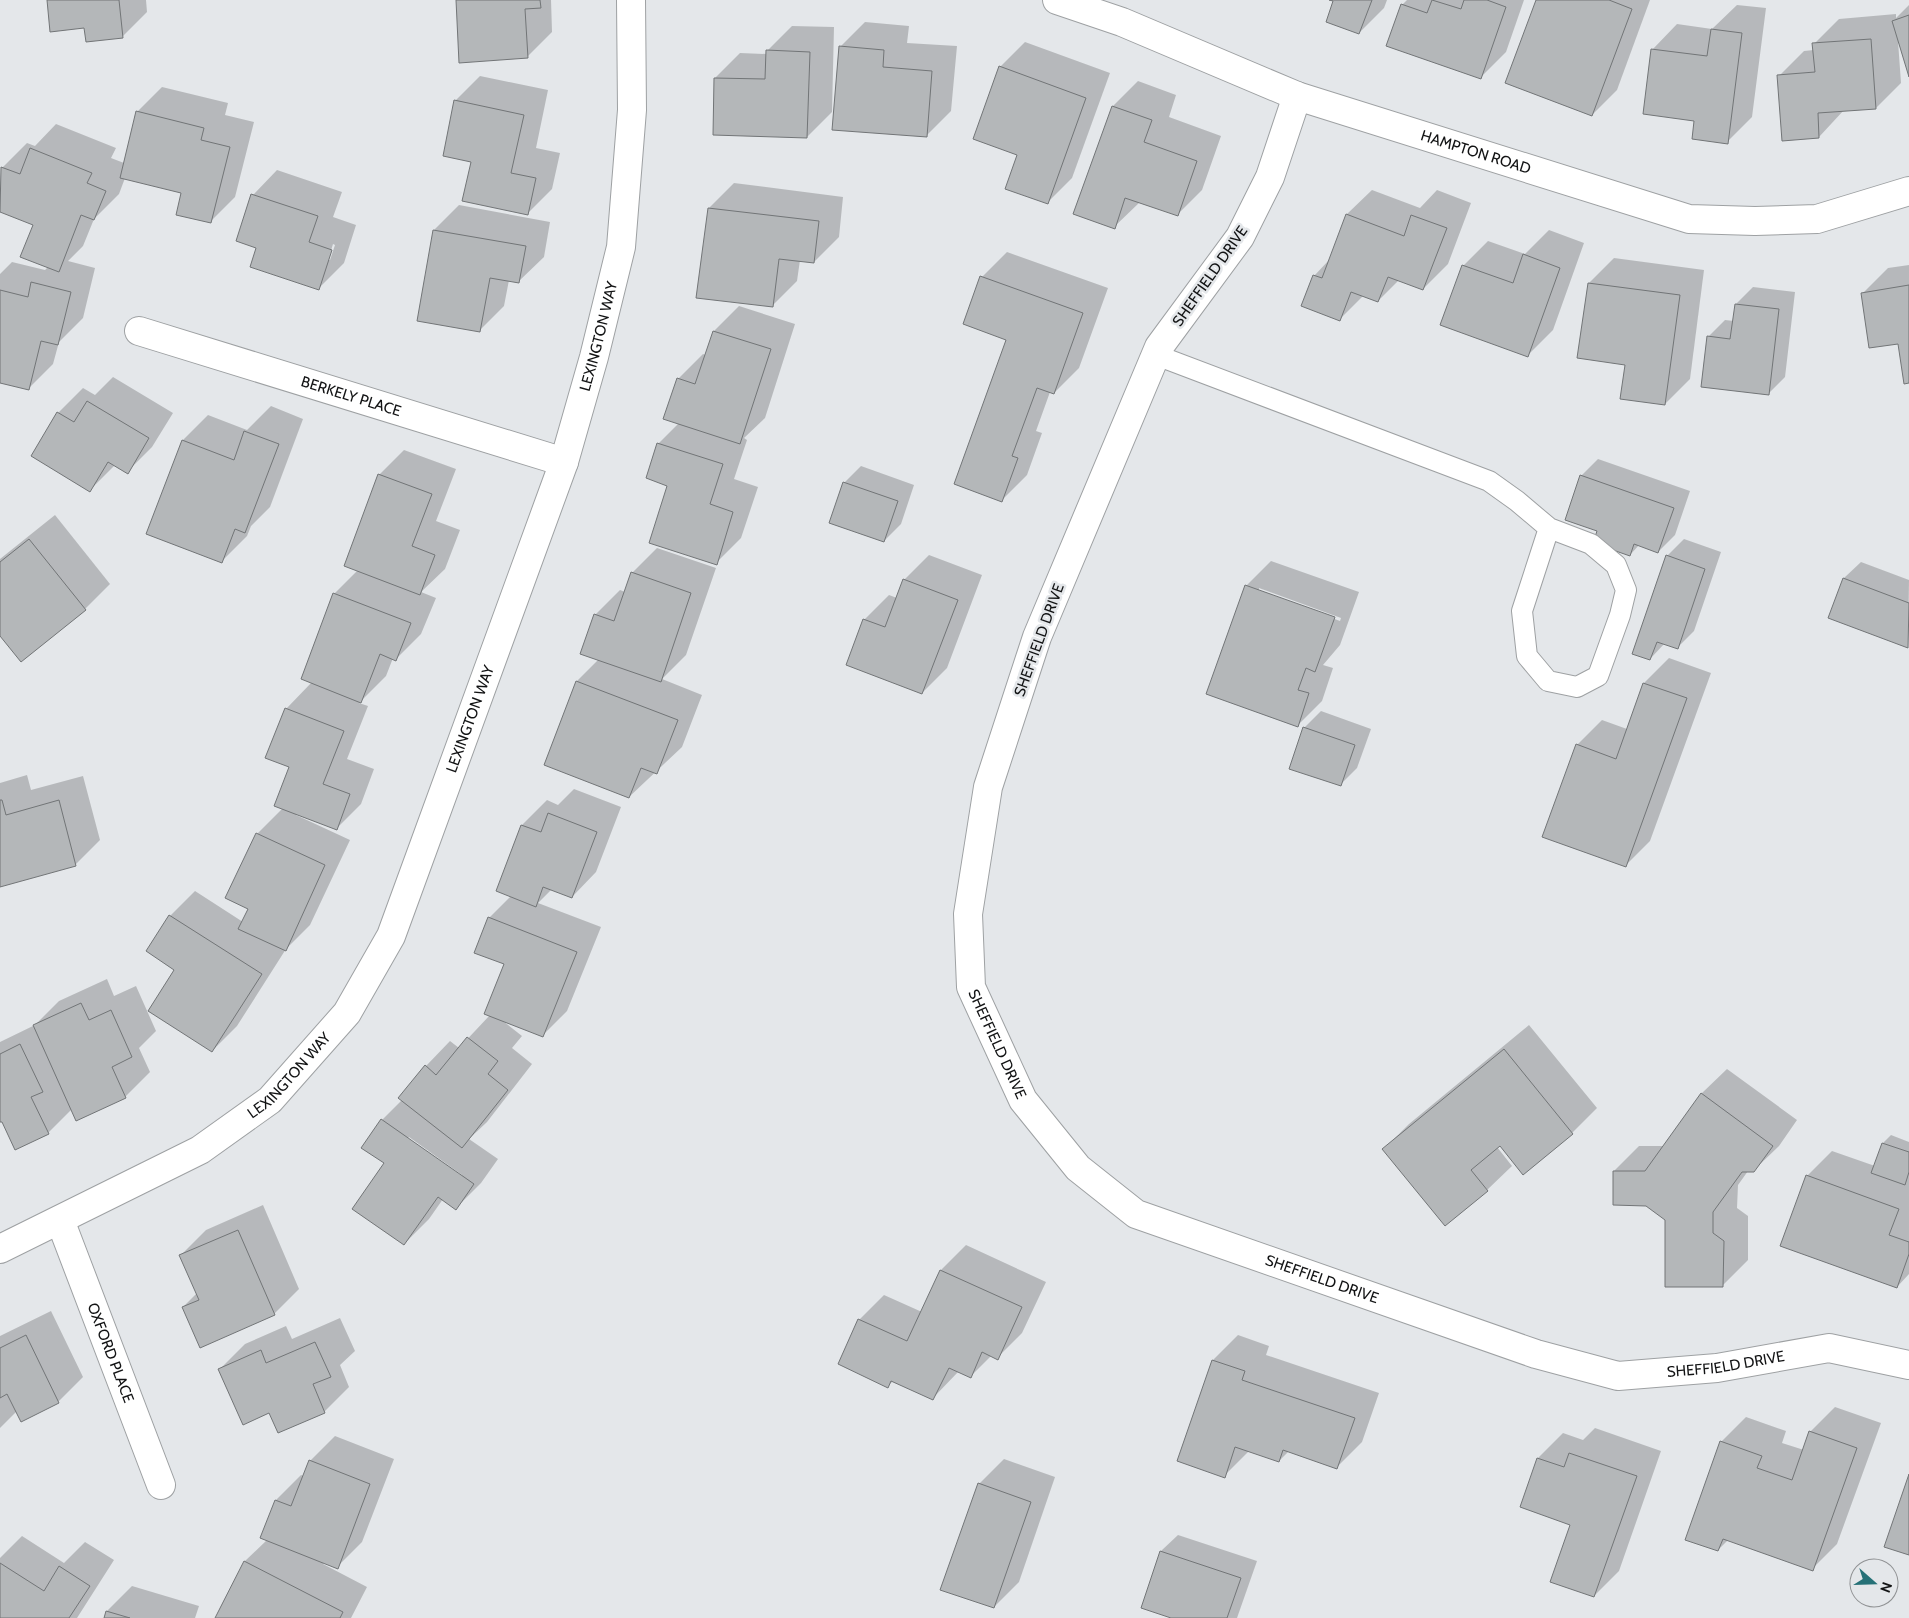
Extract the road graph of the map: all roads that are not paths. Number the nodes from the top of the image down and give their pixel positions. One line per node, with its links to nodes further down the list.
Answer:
1 (631, 0): 7 (street, LEXINGTON WAY)
2 (1056, 0): 3 (street, HAMPTON ROAD)
3 (1297, 96): 4 (street, HAMPTON ROAD); 6 (street, SHEFFIELD DRIVE)
4 (1909, 191)
5 (139, 331): 7 (street, BERKELY PLACE)
6 (1156, 355): 8 (lane); 11 (street, SHEFFIELD DRIVE)
7 (564, 462): 9 (street, LEXINGTON WAY)
8 (1548, 528): 8 (lane)
9 (60, 1220): 10 (street, LEXINGTON WAY); 12 (street, OXFORD PLACE)
10 (0, 1249)
11 (1909, 1365)
12 (161, 1485)

